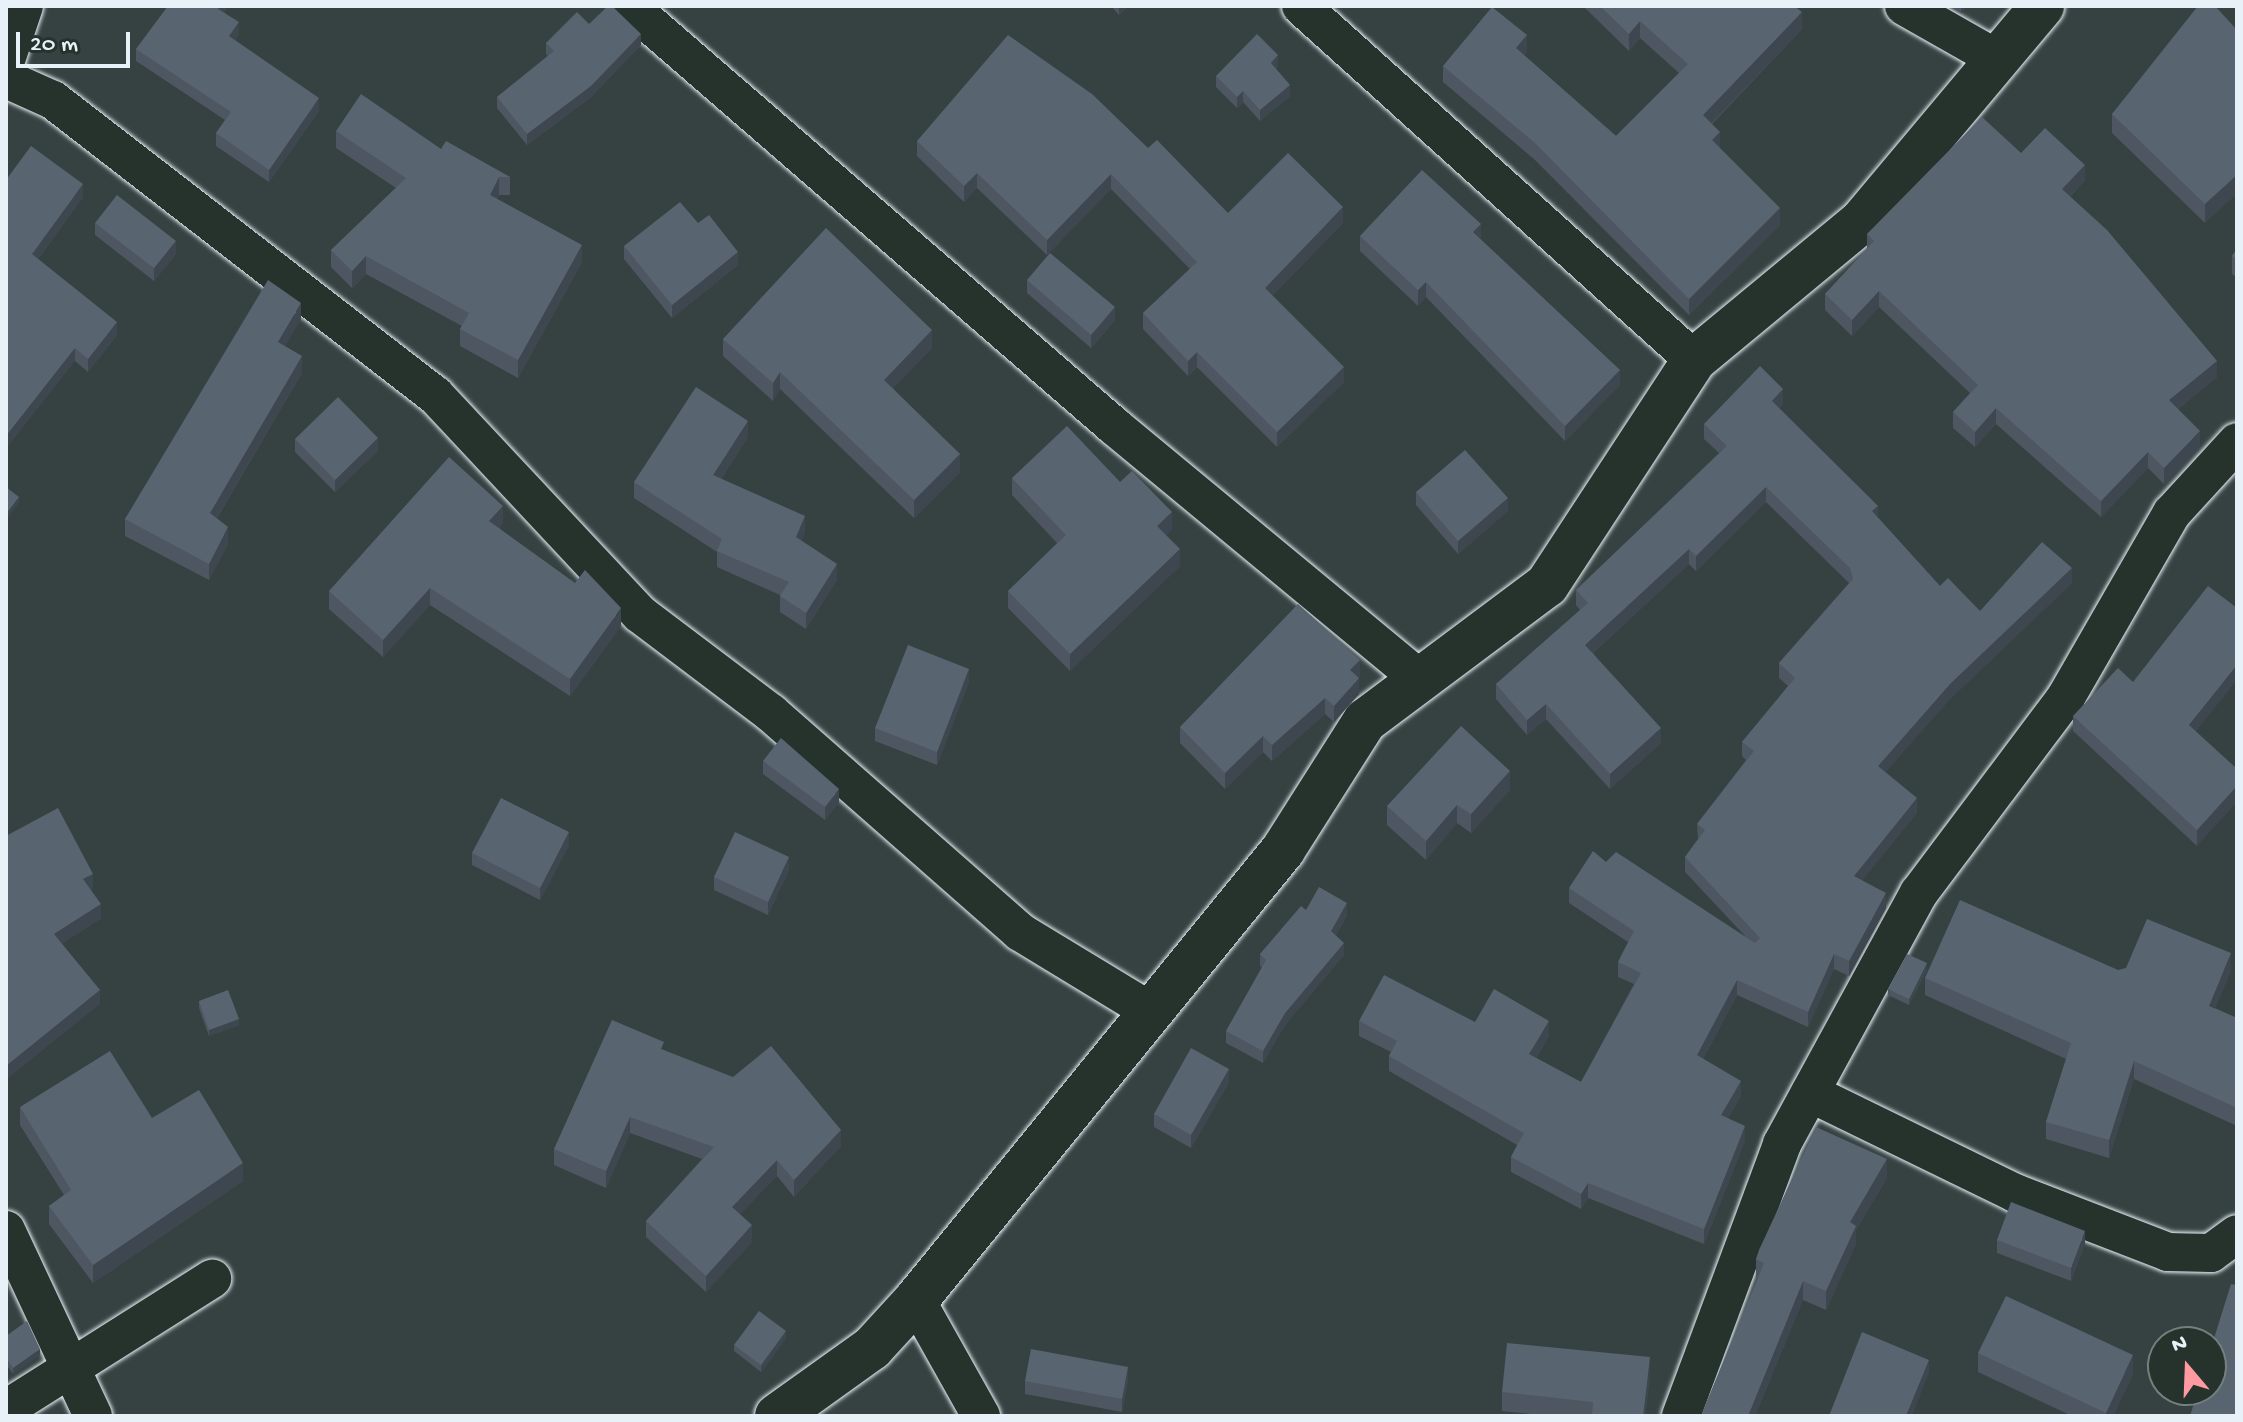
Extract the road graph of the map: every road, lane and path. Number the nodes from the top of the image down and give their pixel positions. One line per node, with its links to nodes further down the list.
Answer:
1 (24, 6): 6 (street)
2 (629, 6): 11 (street)
3 (1301, 6): 9 (street)
4 (1904, 6): 7 (street)
5 (2042, 6): 7 (street)
6 (6, 60)
7 (1999, 60): 9 (street)
8 (6, 79): 12 (street)
9 (1694, 360): 11 (street)
10 (2237, 442): 13 (street)
11 (1421, 680): 12 (street)
12 (1150, 1011): 17 (street)
13 (1810, 1093): 15 (street); 23 (street)
14 (6, 1230): 18 (street)
15 (2237, 1234)
16 (212, 1279): 18 (street)
17 (916, 1300): 21 (street); 22 (street)
18 (71, 1374): 19 (street); 20 (street)
19 (6, 1409)
20 (93, 1416)
21 (777, 1416)
22 (981, 1416)
23 (1681, 1416)

